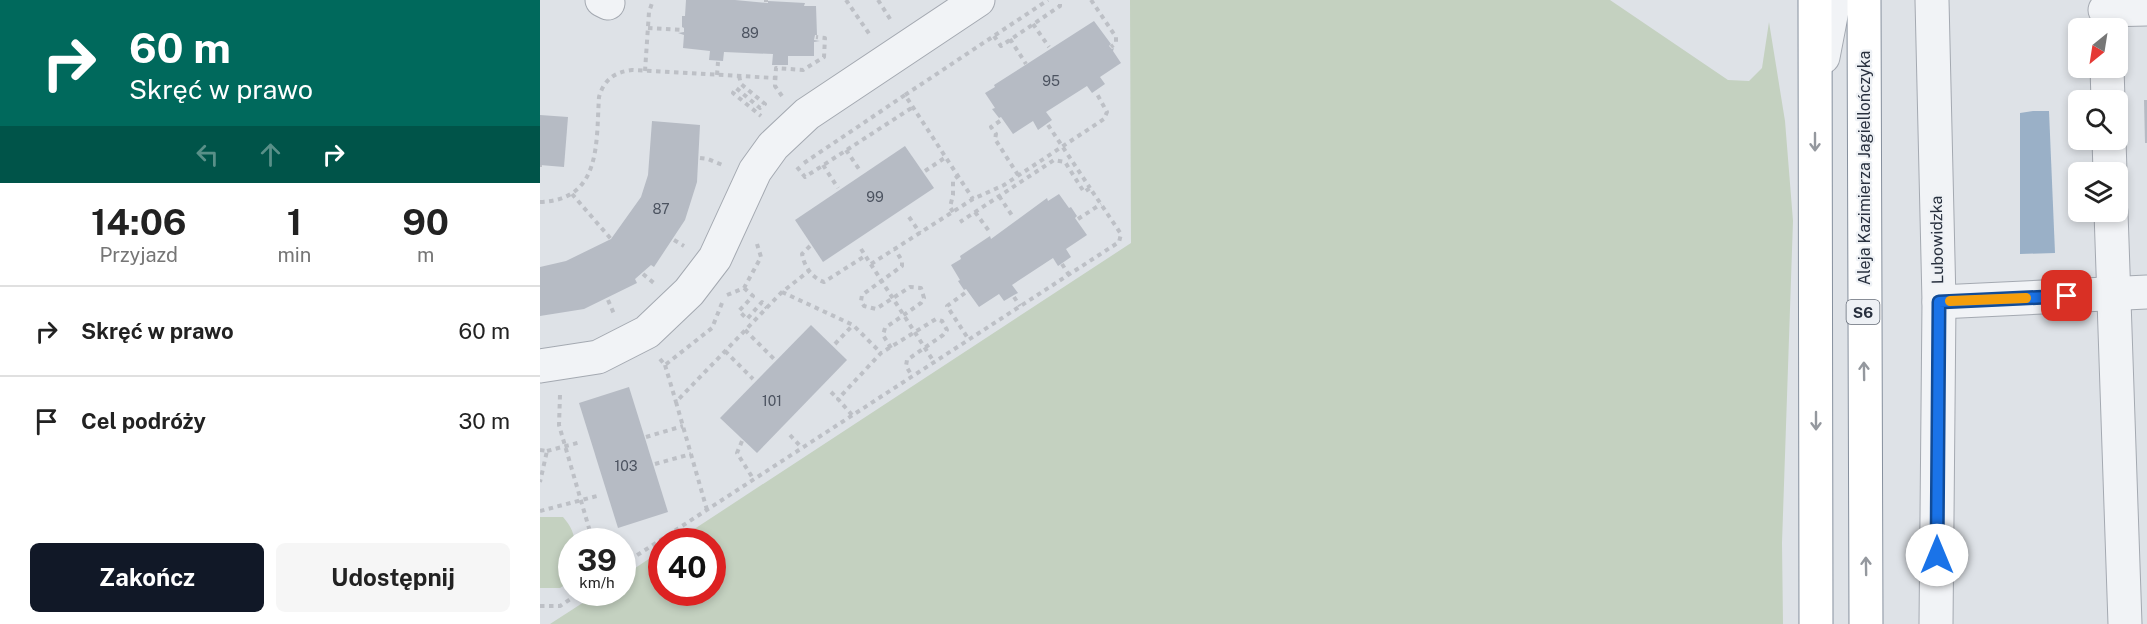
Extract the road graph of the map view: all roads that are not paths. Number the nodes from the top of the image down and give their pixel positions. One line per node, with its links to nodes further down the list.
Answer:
1 (978, 0): 15 (street)
2 (1815, 0): 10 (highway)
3 (1834, 0): 10 (street)
4 (1845, 0): 9 (street)
5 (1864, 0): 9 (highway, Aleja Kazimierza Jagiellończyka / S6)
6 (1932, 0): 14 (street, Lubowidzka)
7 (2147, 9): 8 (street)
8 (2105, 13)
9 (1864, 97): 17 (highway, Aleja Kazimierza Jagiellończyka / S6, one-way to 9)
10 (1815, 99): 16 (highway, one-way to 16)
11 (2111, 222): 13 (street)
12 (2147, 292): 13 (street)
13 (2113, 293): 14 (street); 19 (street)
14 (1939, 302): 18 (street, Lubowidzka)
15 (540, 366)
16 (1816, 624)
17 (1866, 624)
18 (1936, 624)
19 (2125, 624)

